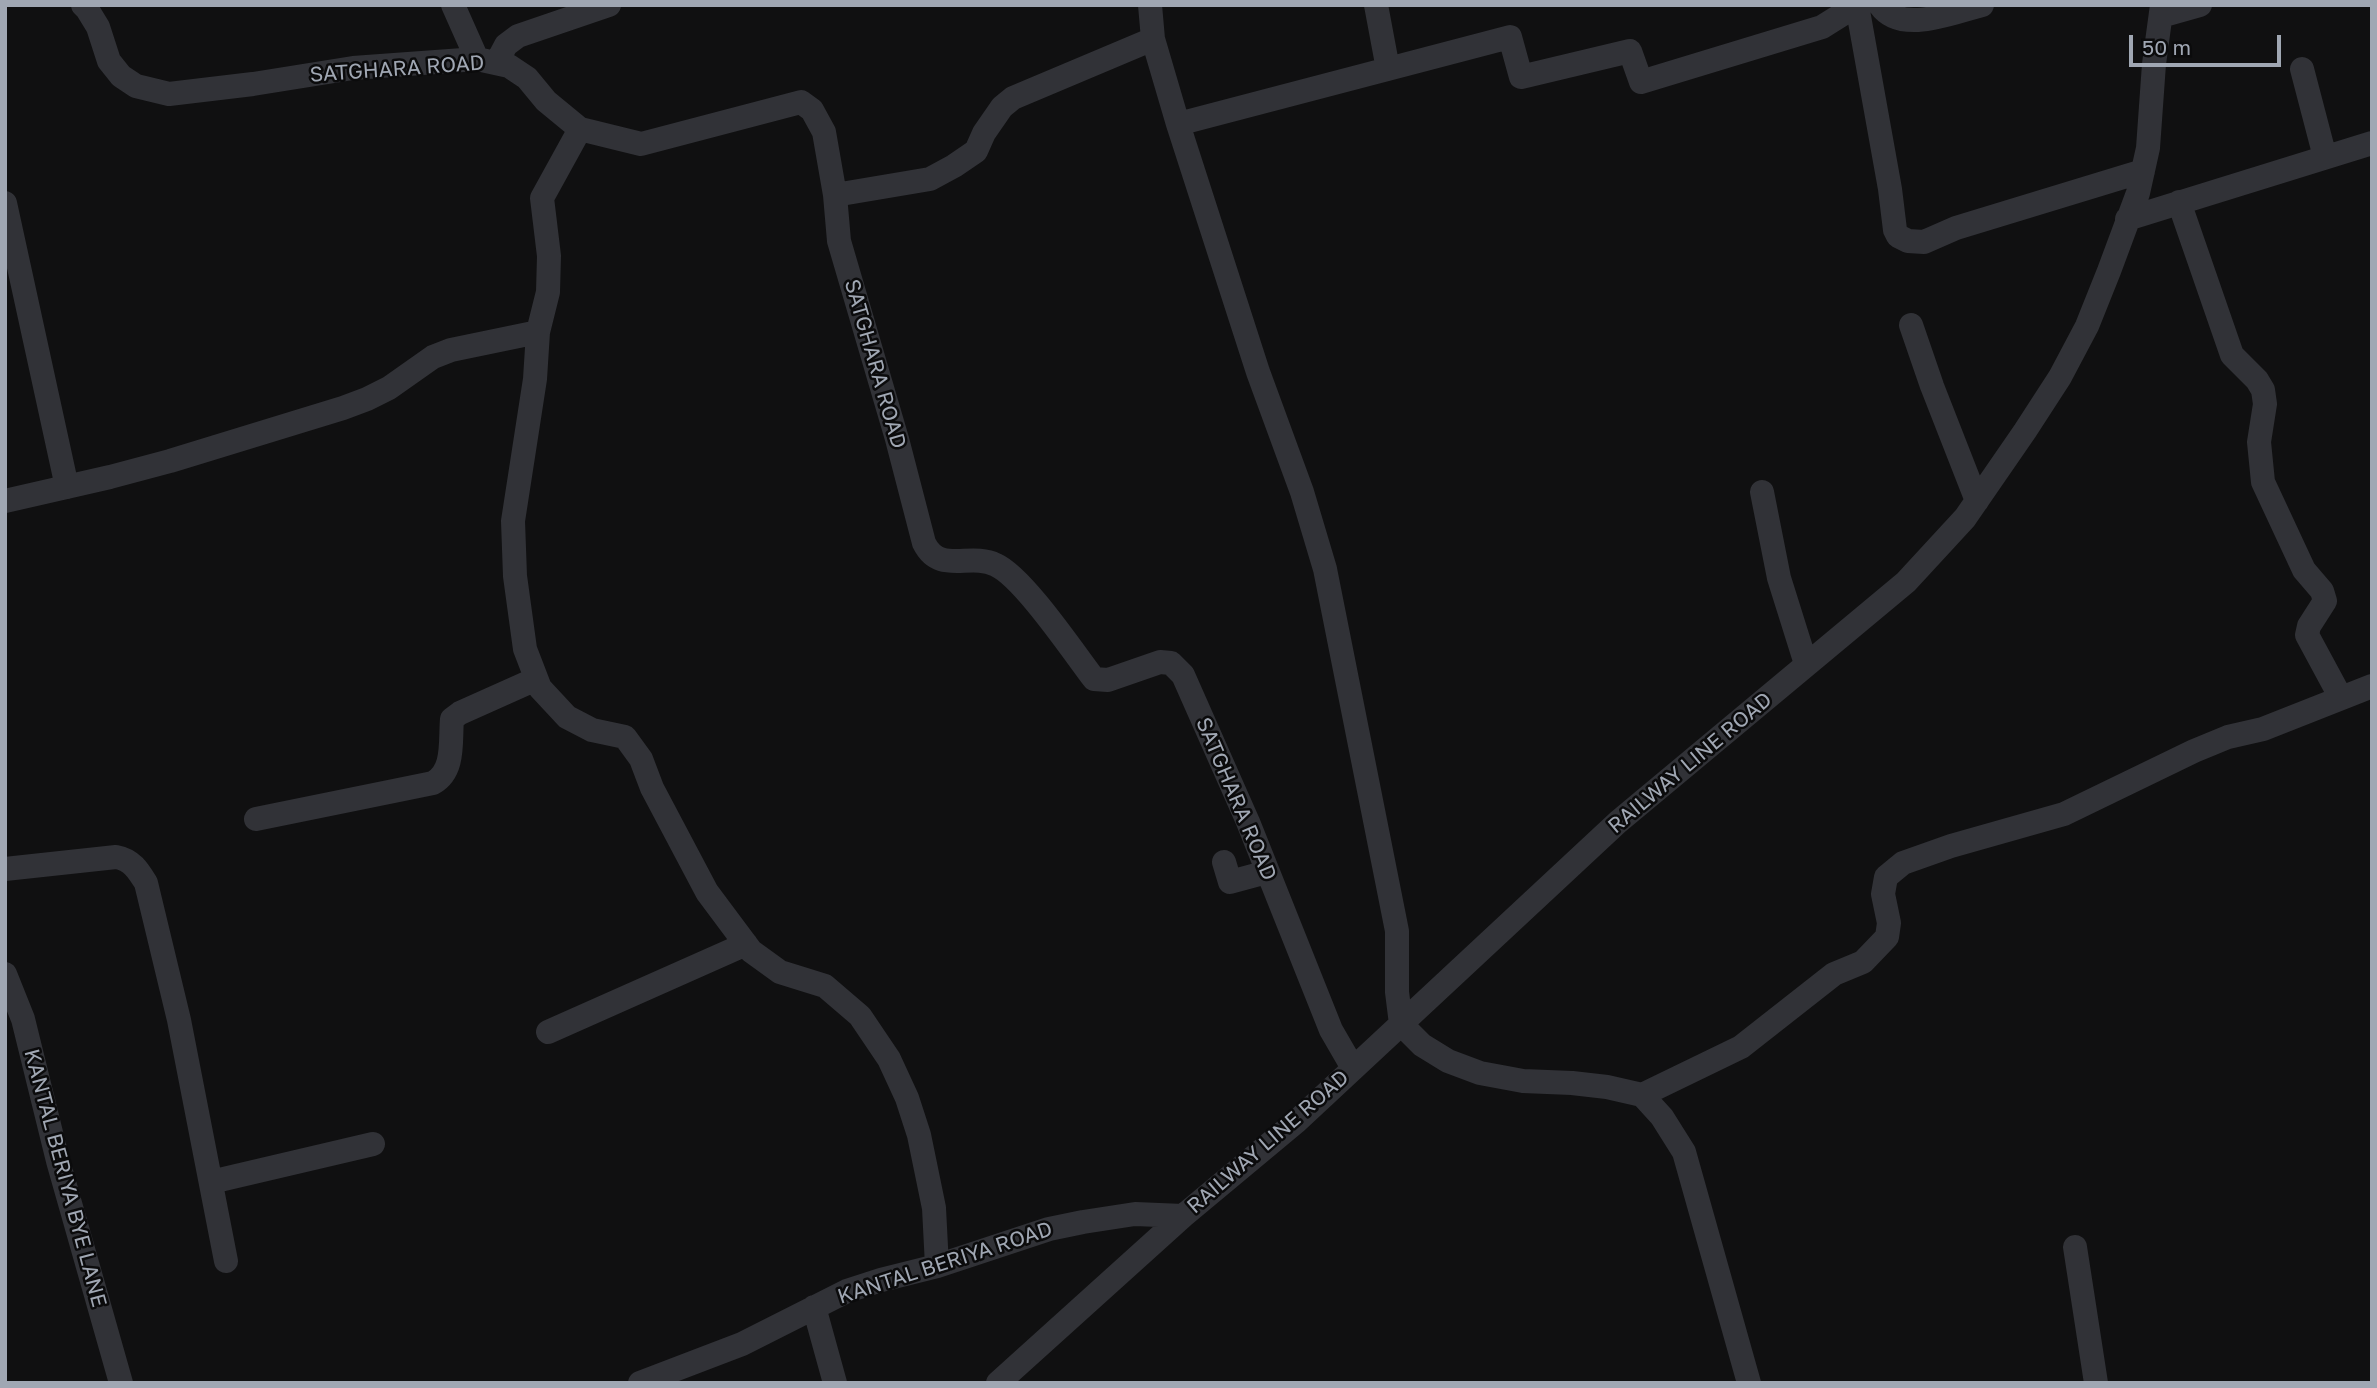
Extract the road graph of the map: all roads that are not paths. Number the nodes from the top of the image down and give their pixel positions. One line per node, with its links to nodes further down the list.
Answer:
1 (83, 5): 12 (street, SATGHARA ROAD)
2 (453, 5): 12 (street)
3 (609, 5): 12 (street)
4 (1150, 5): 11 (street)
5 (1377, 5): 13 (street)
6 (1857, 5): 13 (street); 19 (street)
7 (1880, 5): 8 (street)
8 (1982, 5)
9 (2200, 5): 10 (street)
10 (2162, 11): 19 (street, RAILWAY LINE ROAD)
11 (1153, 39): 15 (street); 20 (street)
12 (487, 60): 16 (street, SATGHARA ROAD)
13 (1388, 69): 15 (street)
14 (2302, 69): 18 (street)
15 (1178, 124): 41 (street)
16 (580, 129): 20 (street, SATGHARA ROAD); 25 (street)
17 (2372, 143): 18 (street)
18 (2325, 158): 21 (street)
19 (2143, 172): 23 (street, RAILWAY LINE ROAD)
20 (835, 195): 37 (street, SATGHARA ROAD)
21 (2179, 202): 23 (street); 33 (street)
22 (5, 203): 26 (street)
23 (2127, 219): 29 (street, RAILWAY LINE ROAD)
24 (1911, 325): 29 (street)
25 (538, 332): 26 (street); 31 (street)
26 (67, 487): 28 (street)
27 (1762, 492): 30 (street)
28 (5, 501)
29 (1977, 501): 30 (street, RAILWAY LINE ROAD)
30 (1806, 664): 41 (street, RAILWAY LINE ROAD)
31 (536, 679): 34 (street); 38 (street)
32 (2372, 686): 33 (street)
33 (2341, 698): 44 (street)
34 (256, 819)
35 (1224, 862): 37 (street)
36 (5, 869): 46 (street)
37 (1267, 872): 43 (street, SATGHARA ROAD)
38 (746, 944): 42 (street); 50 (street)
39 (5, 974): 40 (street, KANTAL BERIYA BYE LANE)
40 (14, 1021): 52 (street, KANTAL BERIYA BYE LANE)
41 (1401, 1024): 43 (street, RAILWAY LINE ROAD); 44 (street)
42 (548, 1032)
43 (1353, 1068): 47 (street, RAILWAY LINE ROAD)
44 (1642, 1095): 56 (street)
45 (373, 1144): 46 (street)
46 (211, 1182): 49 (street)
47 (1183, 1216): 50 (street, KANTAL BERIYA ROAD); 55 (street, RAILWAY LINE ROAD)
48 (2075, 1247): 57 (street)
49 (226, 1261)
50 (937, 1266): 51 (street, KANTAL BERIYA ROAD)
51 (814, 1307): 53 (street, KANTAL BERIYA ROAD); 54 (street)
52 (121, 1383)
53 (640, 1383)
54 (835, 1383)
55 (998, 1383)
56 (1749, 1383)
57 (2096, 1383)

